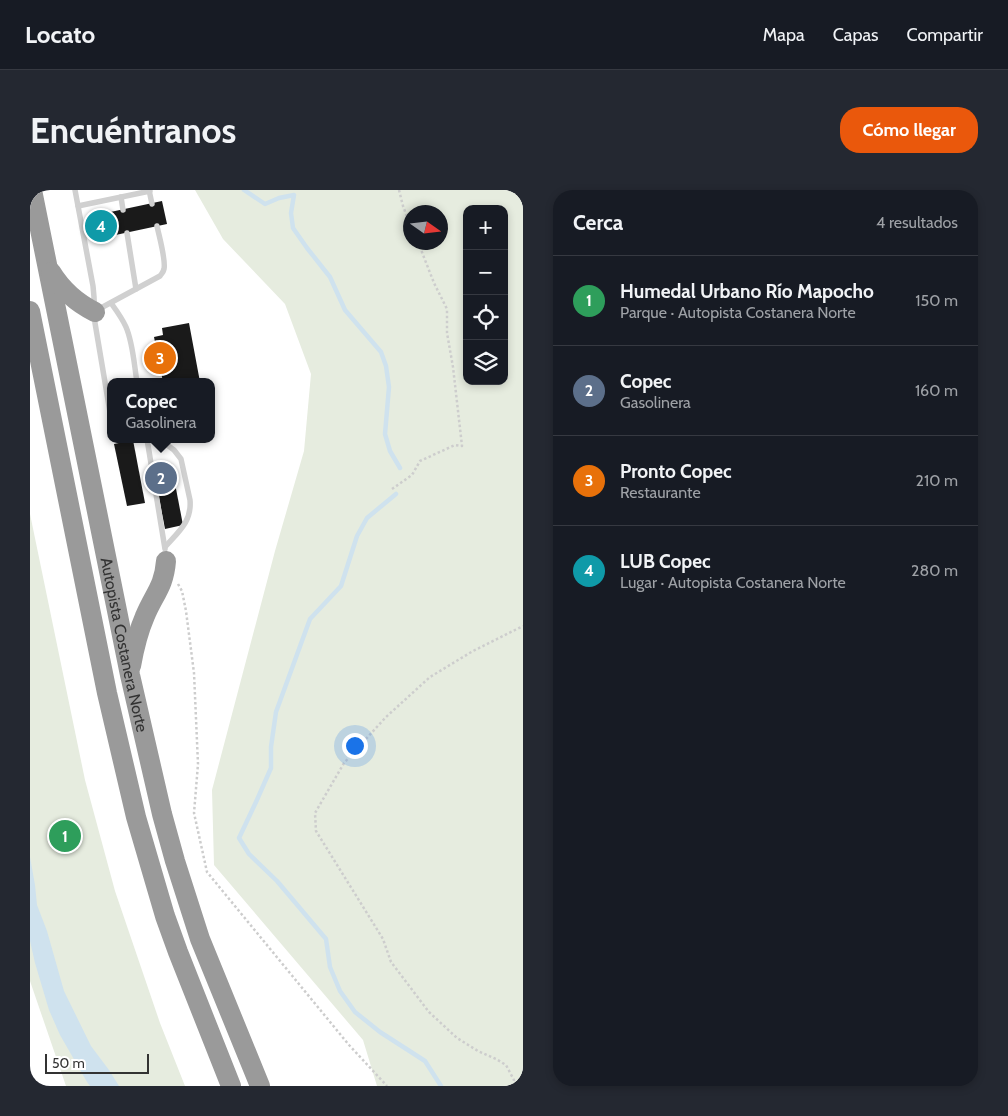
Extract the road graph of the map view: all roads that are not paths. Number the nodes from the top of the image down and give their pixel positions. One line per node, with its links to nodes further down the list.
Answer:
1 (32, 190): 10 (highway, Autopista Costanera Norte)
2 (75, 190): 6 (lane)
3 (150, 190): 4 (lane); 5 (lane)
4 (121, 197): 6 (lane); 7 (lane)
5 (152, 204)
6 (78, 206): 12 (lane)
7 (123, 210)
8 (157, 226): 11 (lane)
9 (127, 233): 11 (lane)
10 (47, 266): 12 (highway); 19 (highway, Autopista Costanera Norte)
11 (136, 289): 12 (lane)
12 (103, 307): 14 (lane); 15 (lane)
13 (30, 310): 20 (highway, Autopista Costanera Norte)
14 (136, 378)
15 (107, 396)
16 (148, 443): 18 (lane)
17 (164, 443): 18 (lane)
18 (166, 554): 19 (highway)
19 (130, 675): 21 (highway, Autopista Costanera Norte)
20 (231, 1086)
21 (260, 1086)

